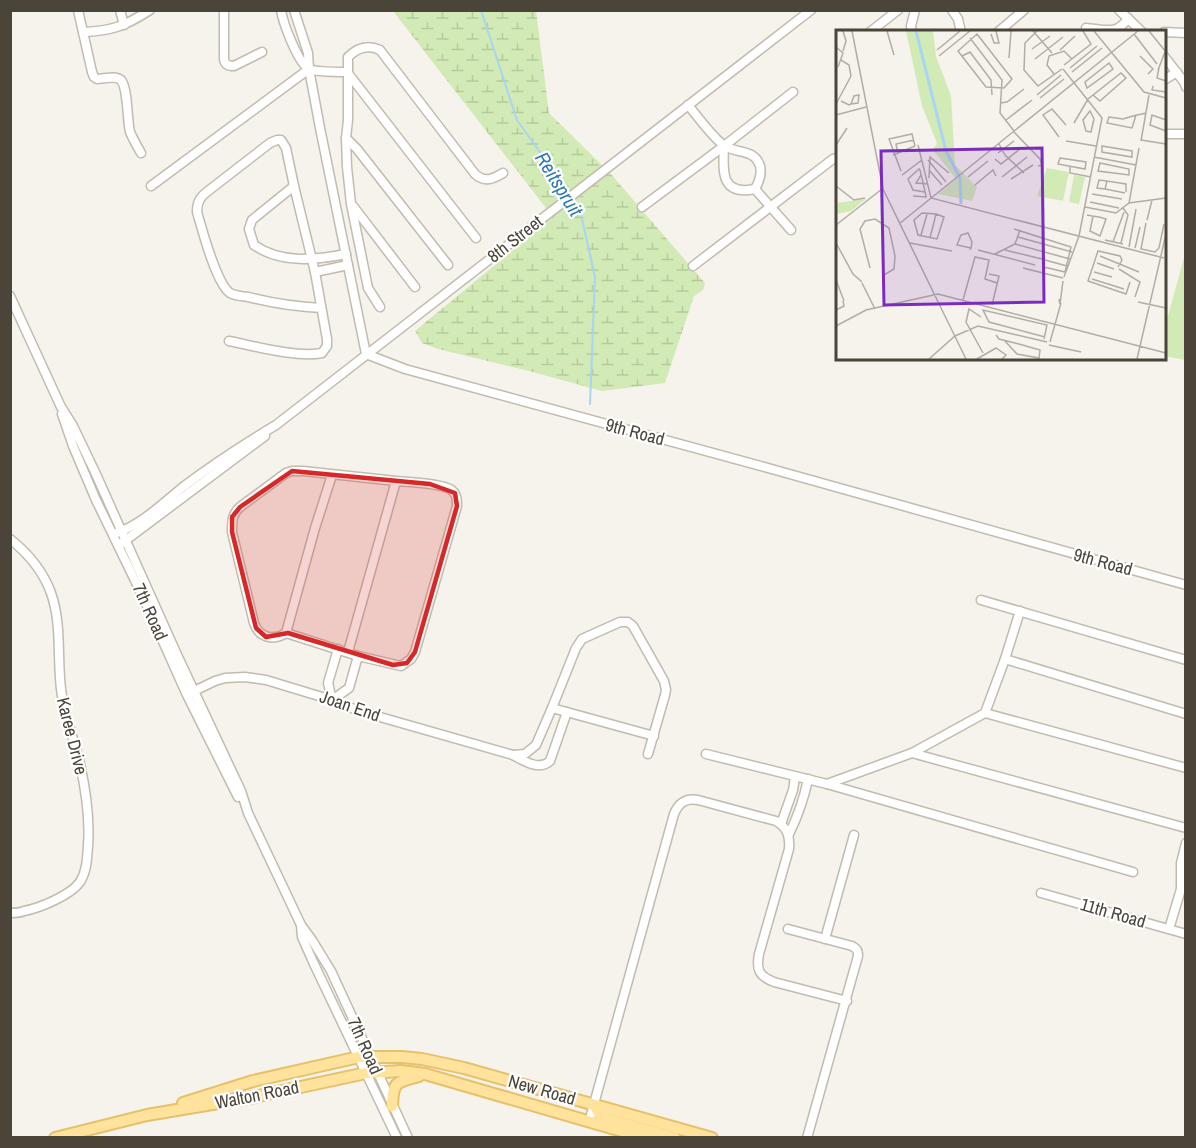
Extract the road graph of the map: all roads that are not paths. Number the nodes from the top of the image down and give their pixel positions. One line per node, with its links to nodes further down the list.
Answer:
1 (78, 10): 21 (street)
2 (120, 10): 14 (street)
3 (150, 10): 14 (street)
4 (224, 10): 24 (street)
5 (281, 10): 26 (street)
6 (294, 10): 26 (street)
7 (811, 10): 32 (street, 8th Street)
8 (898, 10): 16 (street)
9 (915, 10): 17 (street)
10 (952, 10): 18 (street)
11 (1024, 10): 19 (street)
12 (1119, 10): 13 (street)
13 (1128, 18): 15 (street); 20 (street)
14 (124, 25): 21 (street)
15 (1086, 28)
16 (873, 30)
17 (912, 30)
18 (961, 30)
19 (1000, 30)
20 (1140, 30)
21 (83, 32): 37 (street)
22 (1166, 32): 23 (street)
23 (1185, 33)
24 (262, 52)
25 (1166, 58): 28 (street)
26 (309, 69): 27 (street); 40 (street); 48 (street)
27 (347, 72): 35 (street); 39 (street); 47 (street)
28 (1177, 72): 29 (street); 30 (street)
29 (1166, 79)
30 (1185, 84)
31 (793, 92): 36 (street)
32 (688, 105): 36 (street); 59 (street, 8th Street)
33 (1166, 134): 34 (street)
34 (1185, 134)
35 (346, 138): 43 (street); 51 (street)
36 (724, 146): 42 (street); 42 (street); 44 (street)
37 (141, 153)
38 (836, 158): 45 (street)
39 (503, 173)
40 (152, 186)
41 (294, 186): 49 (street); 49 (street); 57 (street)
42 (755, 189): 45 (street)
43 (351, 204): 54 (street); 56 (street)
44 (642, 207)
45 (771, 207): 46 (street); 52 (street)
46 (791, 230)
47 (476, 238)
48 (346, 254): 49 (street); 50 (street)
49 (311, 260): 53 (street)
50 (348, 265): 53 (street); 59 (street)
51 (448, 265)
52 (693, 266)
53 (315, 272): 57 (street)
54 (415, 286)
55 (10, 296): 62 (street, 7th Road)
56 (380, 307)
57 (321, 308): 58 (street)
58 (229, 341)
59 (366, 354): 62 (street, 8th Street); 64 (street, 9th Road)
60 (332, 475): 61 (street); 67 (street); 67 (street)
61 (396, 481): 69 (street); 70 (street)
62 (120, 537): 73 (street, 7th Road)
63 (10, 539): 98 (street, Karee Drive)
64 (1185, 585)
65 (981, 600): 66 (street)
66 (1020, 611): 71 (street); 72 (street)
67 (286, 633): 68 (street)
68 (338, 650): 69 (street); 74 (street)
69 (348, 652): 70 (street)
70 (358, 656): 74 (street)
71 (1005, 659): 77 (street); 78 (street)
72 (1185, 660)
73 (190, 693): 74 (street, Joan End); 106 (street, 7th Road)
74 (332, 700): 85 (street, Joan End)
75 (552, 708): 76 (street); 79 (street); 80 (street)
76 (567, 712): 79 (street); 81 (street)
77 (985, 713): 82 (street); 86 (street)
78 (1185, 714)
79 (654, 736): 83 (street)
80 (536, 745): 81 (street); 85 (street)
81 (553, 751): 85 (street, Joan End)
82 (912, 753): 89 (street); 91 (street)
83 (648, 754)
84 (706, 754): 87 (street)
85 (513, 755)
86 (1185, 768)
87 (795, 777): 88 (street); 90 (street)
88 (808, 779): 89 (street); 92 (street)
89 (827, 784): 95 (street)
90 (781, 824): 92 (street); 109 (street)
91 (1185, 828)
92 (789, 834): 105 (street)
93 (854, 835): 104 (street)
94 (1185, 843): 96 (street)
95 (1133, 872)
96 (1183, 885): 101 (street)
97 (1041, 893): 101 (street, 11th Road)
98 (23, 912): 99 (street, Karee Drive); 100 (street, Karee Drive)
99 (10, 914)
100 (10, 920)
101 (1169, 929): 103 (street, 11th Road)
102 (789, 930): 104 (street)
103 (1185, 933)
104 (825, 939): 105 (street)
105 (847, 1001): 119 (street)
106 (364, 1057): 107 (street, 7th Road); 109 (main road, New Road); 111 (main road, Walton Road)
107 (371, 1073): 108 (main road, New Road); 110 (street, 7th Road); 111 (main road, Walton Road); 114 (street, 7th Road)
108 (425, 1074): 110 (main road); 112 (main road, New Road)
109 (594, 1105): 112 (street); 117 (main road); 118 (main road, New Road)
110 (392, 1106): 115 (street, 7th Road)
111 (147, 1115): 113 (main road, Walton Road)
112 (589, 1122): 116 (main road, New Road)
113 (55, 1137)
114 (397, 1137)
115 (408, 1137)
116 (645, 1137)
117 (675, 1137)
118 (712, 1137)
119 (807, 1137)

